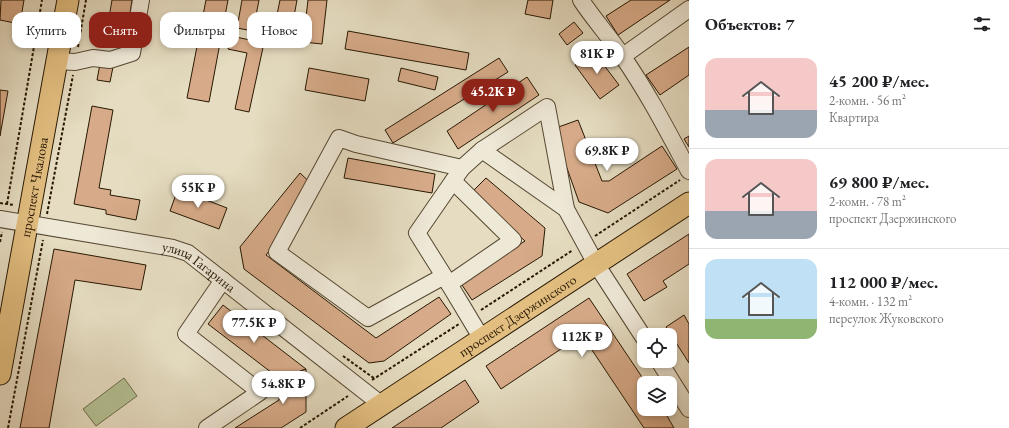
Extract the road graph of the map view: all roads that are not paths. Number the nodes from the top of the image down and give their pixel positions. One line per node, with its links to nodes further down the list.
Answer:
1 (68, 0): 6 (main road, проспект Чкалова)
2 (141, 0): 6 (street)
3 (581, 0): 5 (street)
4 (689, 9): 5 (street)
5 (623, 56): 8 (street)
6 (66, 62): 13 (main road, проспект Чкалова)
7 (482, 150): 9 (street); 11 (street); 11 (street)
8 (686, 174)
9 (458, 175): 16 (street); 16 (street); 16 (street)
10 (689, 203): 14 (main road, проспект Дзержинского)
11 (566, 209): 14 (street)
12 (3, 214): 13 (street, улица Гагарина)
13 (36, 225): 15 (street, улица Гагарина); 20 (main road, проспект Чкалова)
14 (596, 264): 17 (street); 18 (main road, проспект Дзержинского)
15 (223, 280): 21 (street, улица Гагарина); 23 (street)
16 (446, 280): 18 (street)
17 (638, 328)
18 (482, 339): 21 (main road, проспект Дзержинского)
19 (663, 368): 22 (street)
20 (0, 374)
21 (382, 405): 24 (main road, проспект Дзержинского)
22 (689, 408)
23 (207, 428)
24 (346, 428)

